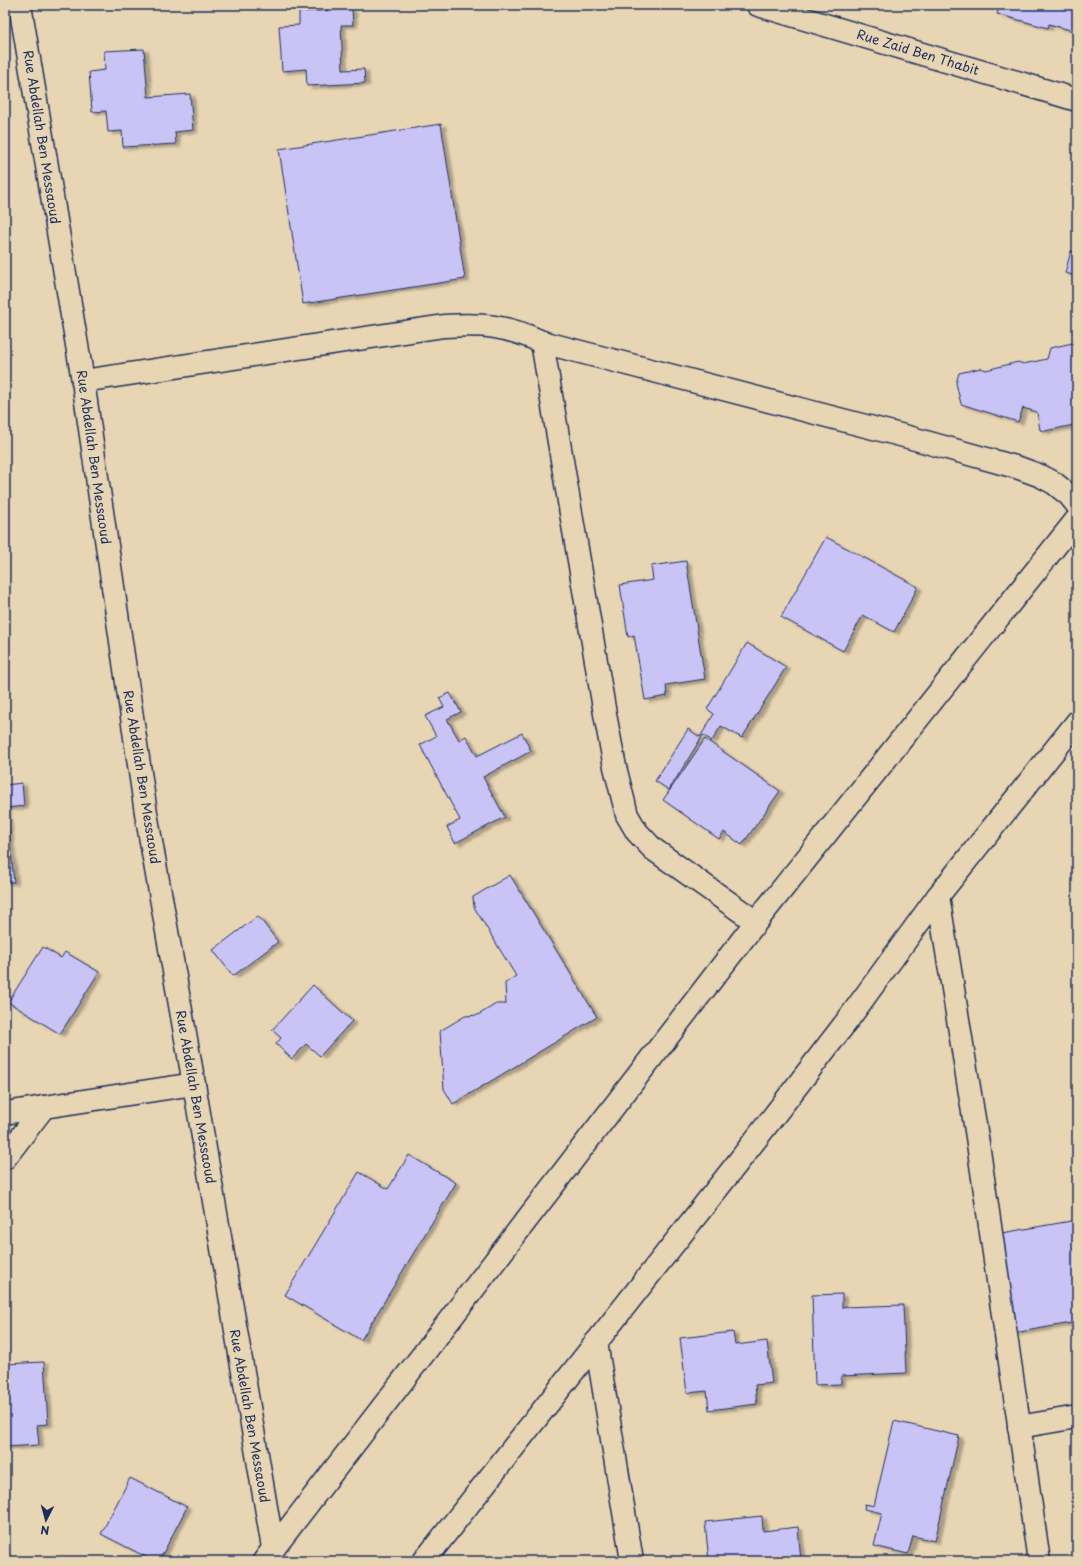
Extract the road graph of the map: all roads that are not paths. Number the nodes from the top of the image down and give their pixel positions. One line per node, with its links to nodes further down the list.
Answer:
1 (10, 5): 4 (street)
2 (20, 5): 7 (street, Rue Abdellah Ben Messaoud)
3 (758, 5): 5 (street, Rue Zaid Ben Thabit)
4 (5, 6)
5 (1077, 100)
6 (542, 342): 7 (street); 8 (street); 12 (street)
7 (83, 381): 13 (street, Rue Abdellah Ben Messaoud)
8 (1077, 505)
9 (1077, 518): 12 (street)
10 (1077, 722): 11 (street)
11 (938, 896): 17 (street); 19 (street)
12 (756, 922): 20 (street)
13 (194, 1084): 14 (street); 20 (street, Rue Abdellah Ben Messaoud)
14 (44, 1107): 15 (street); 16 (street)
15 (5, 1113)
16 (5, 1158)
17 (596, 1342): 21 (street); 22 (street)
18 (1077, 1417): 19 (street)
19 (1019, 1427): 23 (street)
20 (268, 1555)
21 (424, 1561)
22 (632, 1561)
23 (1039, 1561)

